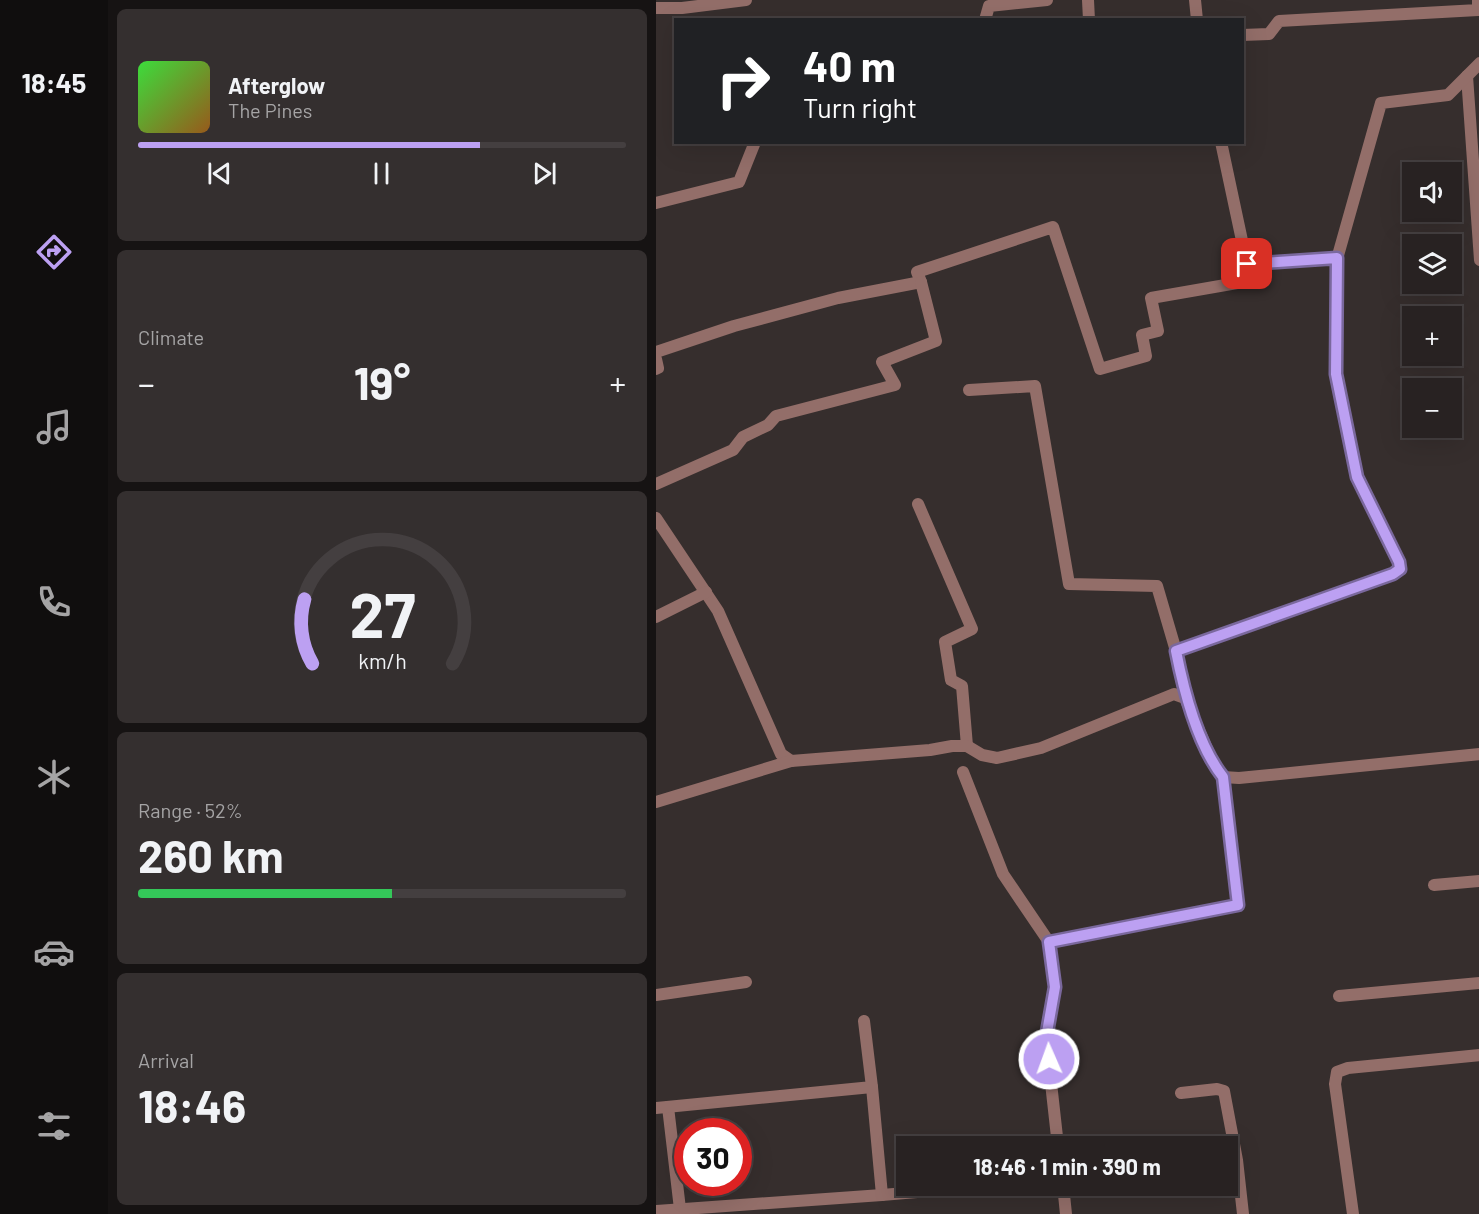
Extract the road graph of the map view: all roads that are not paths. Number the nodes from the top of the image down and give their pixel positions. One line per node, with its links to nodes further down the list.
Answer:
1 (746, 0): 6 (street)
2 (1048, 0): 7 (street)
3 (1088, 0): 8 (street)
4 (1195, 0): 9 (street)
5 (1478, 0): 10 (street)
6 (656, 8)
7 (986, 18)
8 (1089, 18)
9 (1197, 18)
10 (1244, 35)
11 (1480, 63): 12 (street)
12 (1467, 76): 16 (street); 17 (street)
13 (754, 144): 15 (street)
14 (1221, 144): 18 (street)
15 (656, 203)
16 (1337, 258): 18 (street); 29 (street)
17 (1480, 260)
18 (1247, 264): 19 (street)
19 (920, 282): 20 (street); 24 (street)
20 (656, 352)
21 (656, 359): 22 (street)
22 (656, 369)
23 (969, 390): 29 (street)
24 (656, 484)
25 (917, 504): 31 (street)
26 (656, 518): 27 (street)
27 (706, 592): 28 (street); 33 (street)
28 (656, 617)
29 (1176, 651): 30 (street)
30 (1185, 698): 31 (street); 35 (street)
31 (967, 746): 33 (street)
32 (1480, 754): 35 (street)
33 (791, 761): 36 (street)
34 (963, 772): 39 (street)
35 (1223, 777): 39 (street)
36 (656, 802)
37 (1480, 881): 38 (street)
38 (1434, 885)
39 (1049, 942): 49 (street)
40 (746, 982): 42 (street)
41 (1480, 984): 43 (street)
42 (656, 995)
43 (1339, 996)
44 (864, 1021): 46 (street)
45 (1480, 1055): 60 (street)
46 (872, 1087): 48 (street); 53 (street)
47 (1181, 1094): 50 (street)
48 (662, 1108): 56 (street)
49 (1057, 1136)
50 (1229, 1136)
51 (1238, 1193): 59 (street)
52 (896, 1194): 53 (street)
53 (882, 1195): 55 (street)
54 (1064, 1196): 58 (street)
55 (771, 1208): 56 (street)
56 (680, 1209): 57 (street)
57 (656, 1211)
58 (1066, 1214)
59 (1242, 1214)
60 (1353, 1214)

